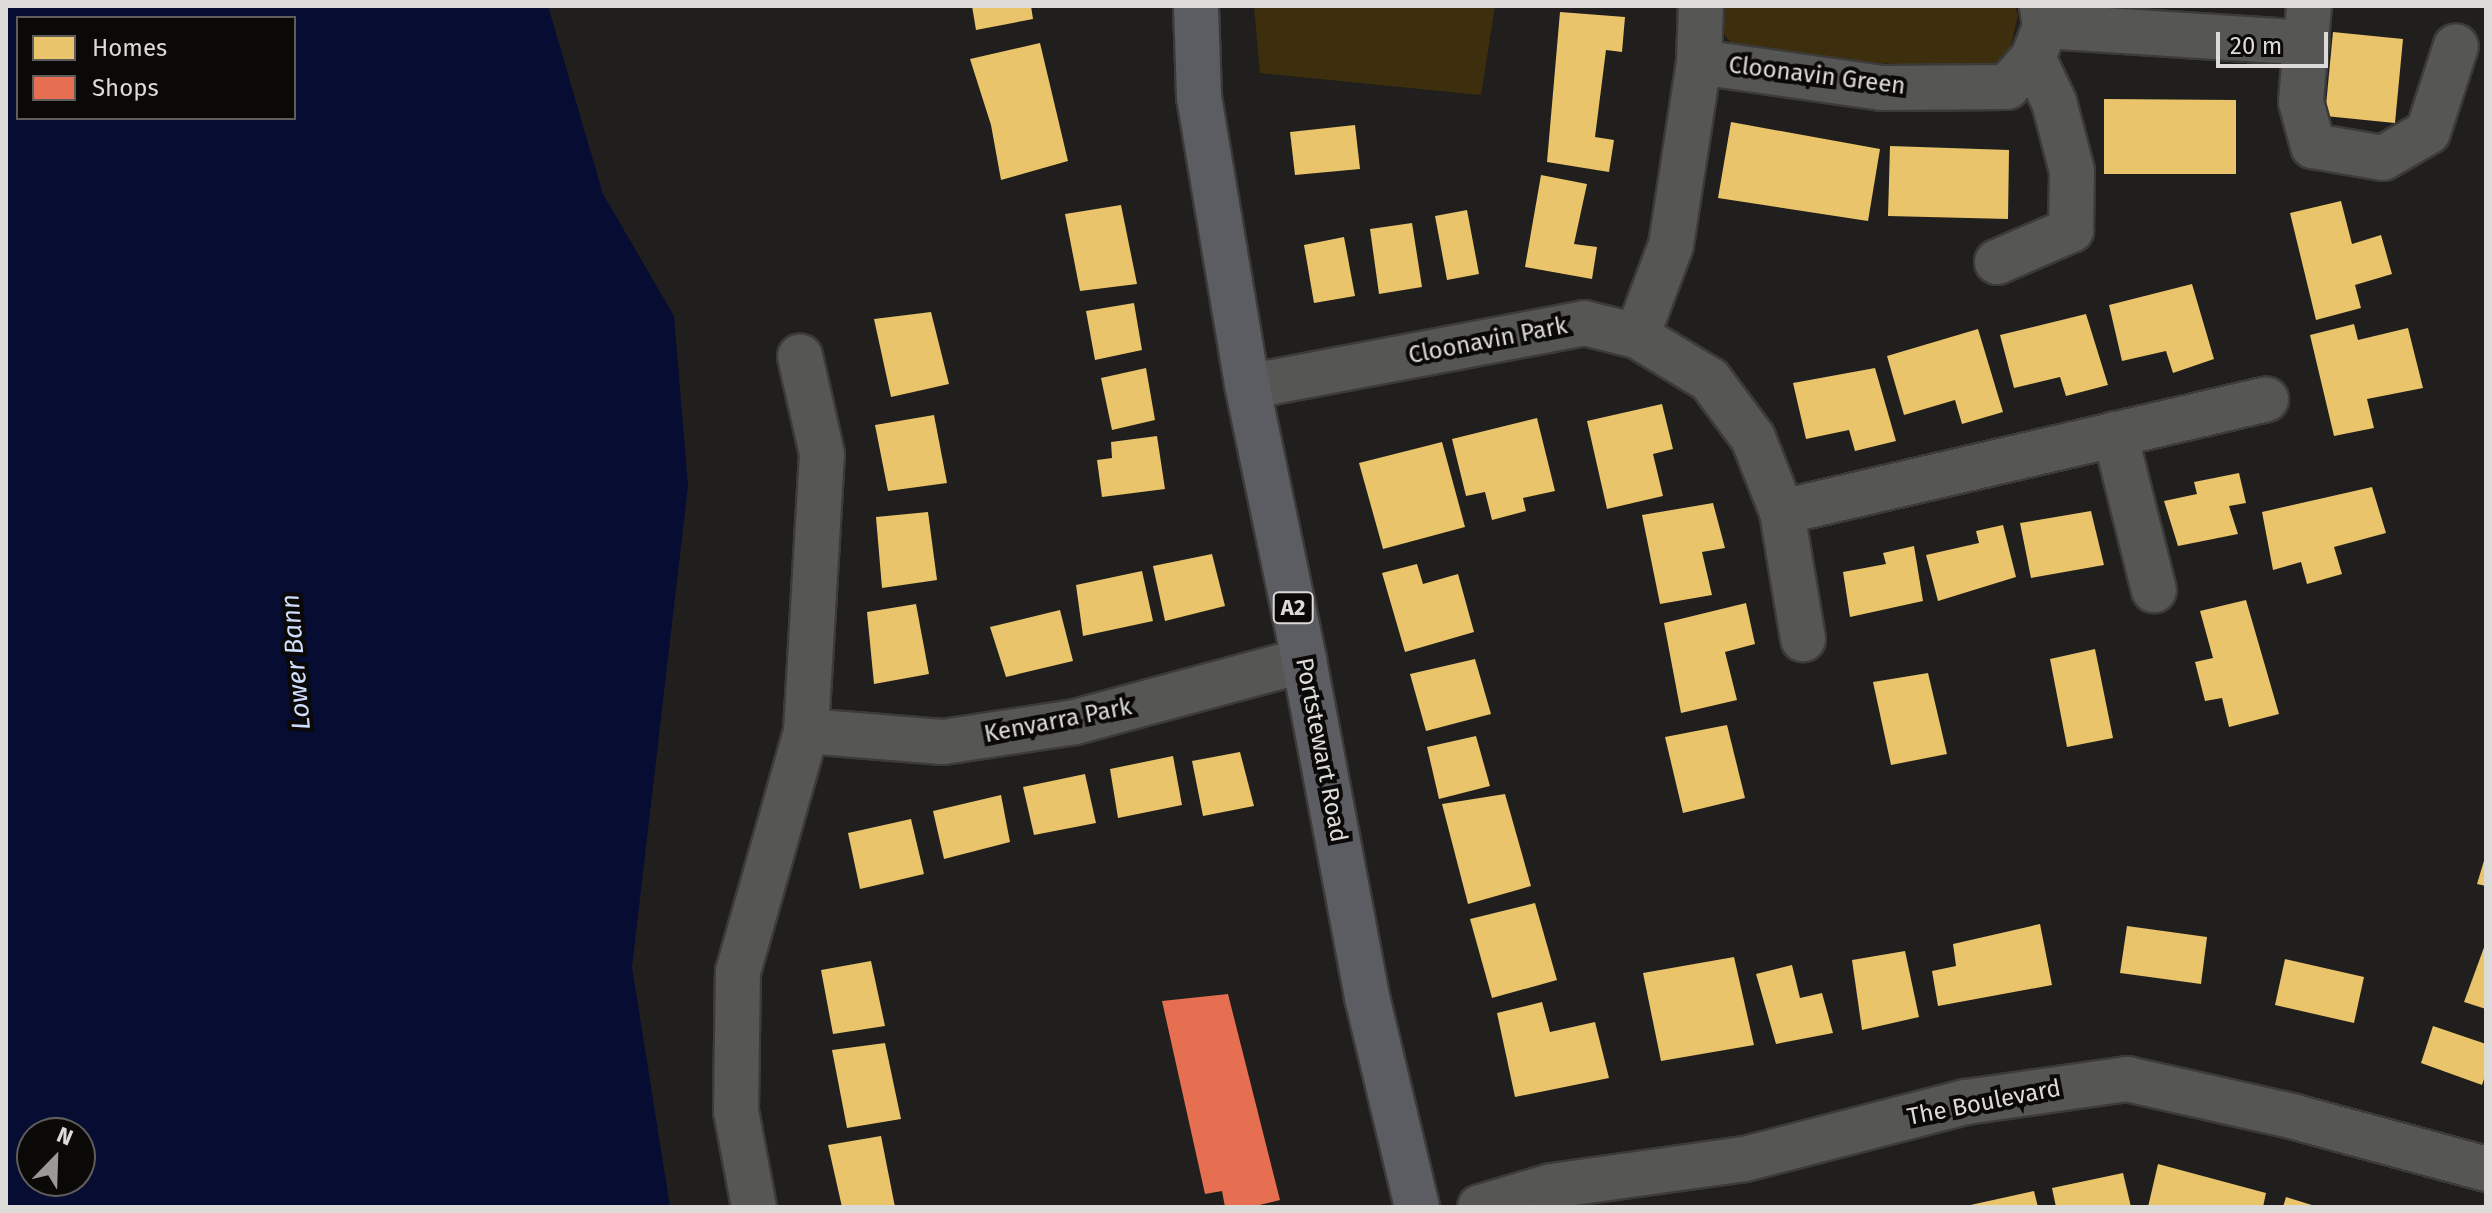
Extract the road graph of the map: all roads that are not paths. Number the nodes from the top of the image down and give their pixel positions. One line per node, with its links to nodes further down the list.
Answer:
1 (1196, 6): 10 (main road, Portstewart Road / A2)
2 (1701, 6): 6 (street, Cloonavin Green)
3 (2308, 24): 4 (street); 5 (street)
4 (2040, 30): 6 (street, Cloonavin Green); 7 (street)
5 (2456, 46)
6 (1699, 62): 8 (street, Cloonavin Green)
7 (1997, 262)
8 (1637, 336): 10 (street, Cloonavin Park); 13 (street, Cloonavin Park)
9 (800, 356): 17 (street)
10 (1247, 384): 16 (main road, Portstewart Road / A2)
11 (2266, 399): 12 (street)
12 (2115, 434): 13 (street); 14 (street)
13 (1782, 512): 15 (street, Cloonavin Park)
14 (2154, 590)
15 (1803, 639)
16 (1304, 660): 17 (street, Kenvarra Park); 20 (main road, Portstewart Road / A2)
17 (806, 731): 19 (street)
18 (2484, 1161): 21 (street, The Boulevard)
19 (754, 1207)
20 (1417, 1207)
21 (1480, 1207)

